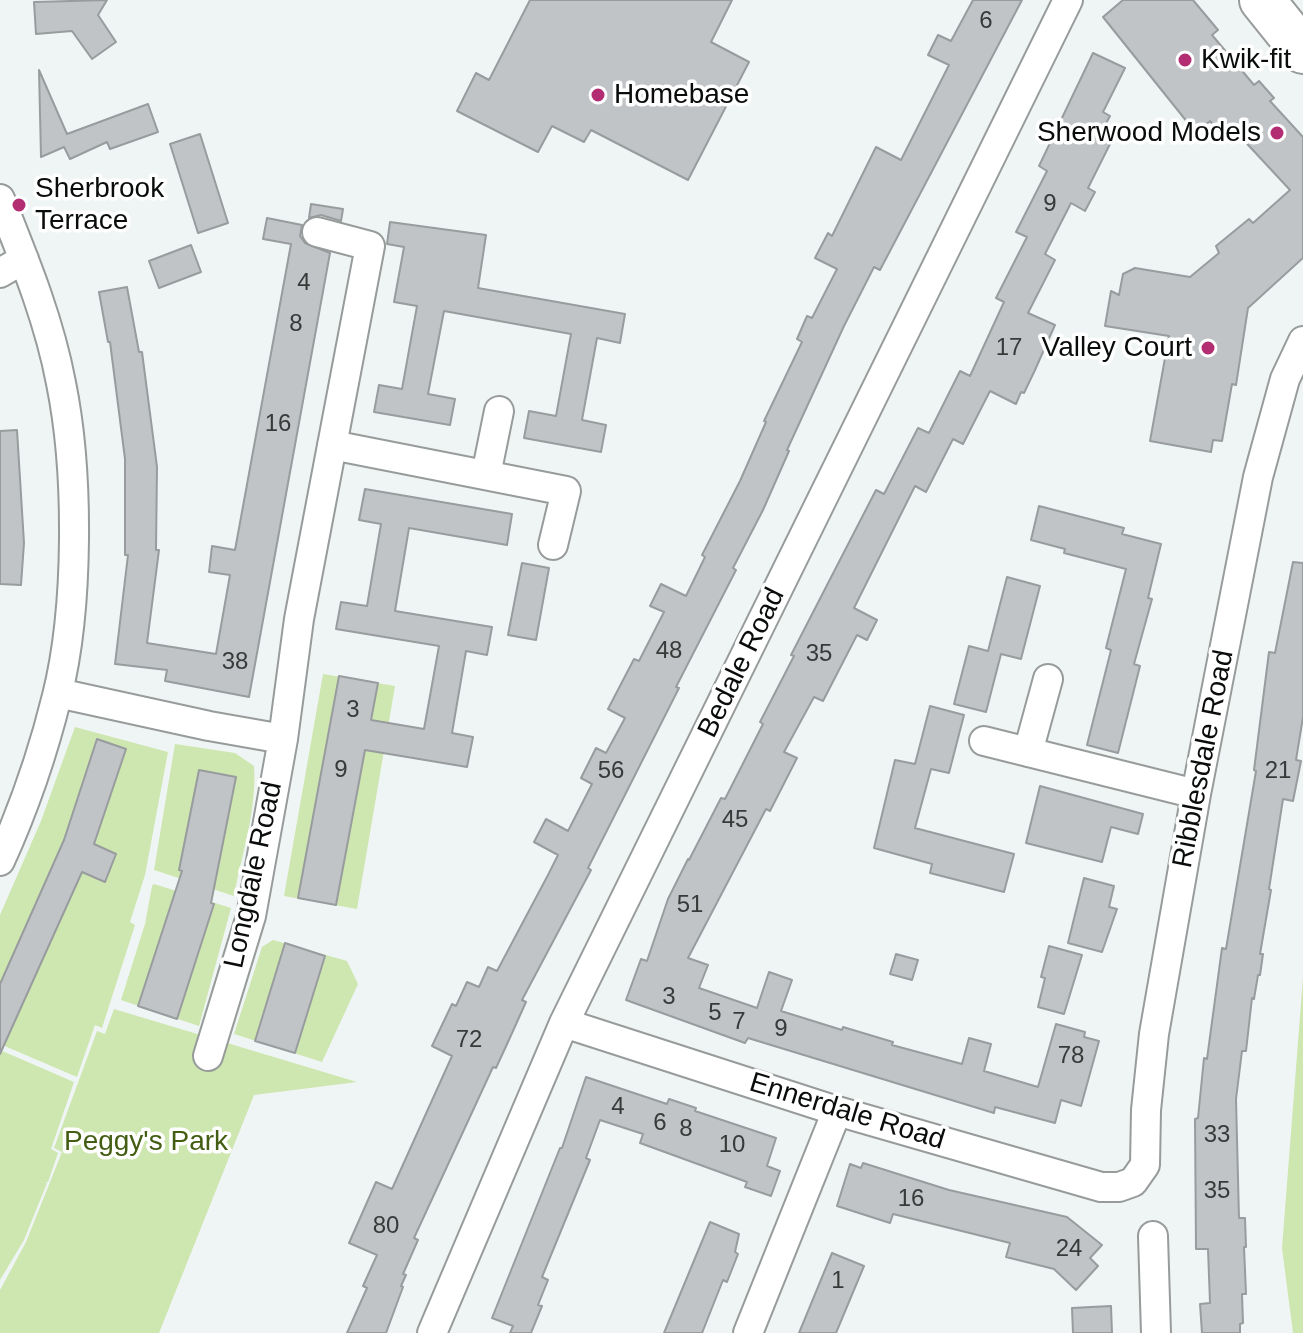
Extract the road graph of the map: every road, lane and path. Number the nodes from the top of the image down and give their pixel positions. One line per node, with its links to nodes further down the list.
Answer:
1 (1068, 0): 19 (street, Bedale Road)
2 (1262, 0): 3 (highway)
3 (1303, 51)
4 (0, 199): 6 (street)
5 (317, 232): 9 (street, Longdale Road)
6 (12, 266): 13 (street)
7 (1303, 341): 17 (street, Ribblesdale Road)
8 (499, 411): 10 (street)
9 (332, 445): 10 (street); 14 (street, Longdale Road)
10 (486, 475): 11 (street)
11 (553, 545)
12 (1048, 679): 16 (street)
13 (58, 693): 14 (street); 18 (street)
14 (283, 739): 20 (street, Longdale Road)
15 (984, 741): 16 (street)
16 (1028, 752): 17 (street)
17 (1196, 794): 22 (street, Ribblesdale Road)
18 (0, 861)
19 (564, 1023): 21 (street, Ennerdale Road); 24 (street, Bedale Road)
20 (208, 1056)
21 (837, 1111): 22 (street, Ennerdale Road); 25 (street)
22 (1133, 1182)
23 (1153, 1236): 26 (street)
24 (432, 1333)
25 (748, 1333)
26 (1156, 1333)

